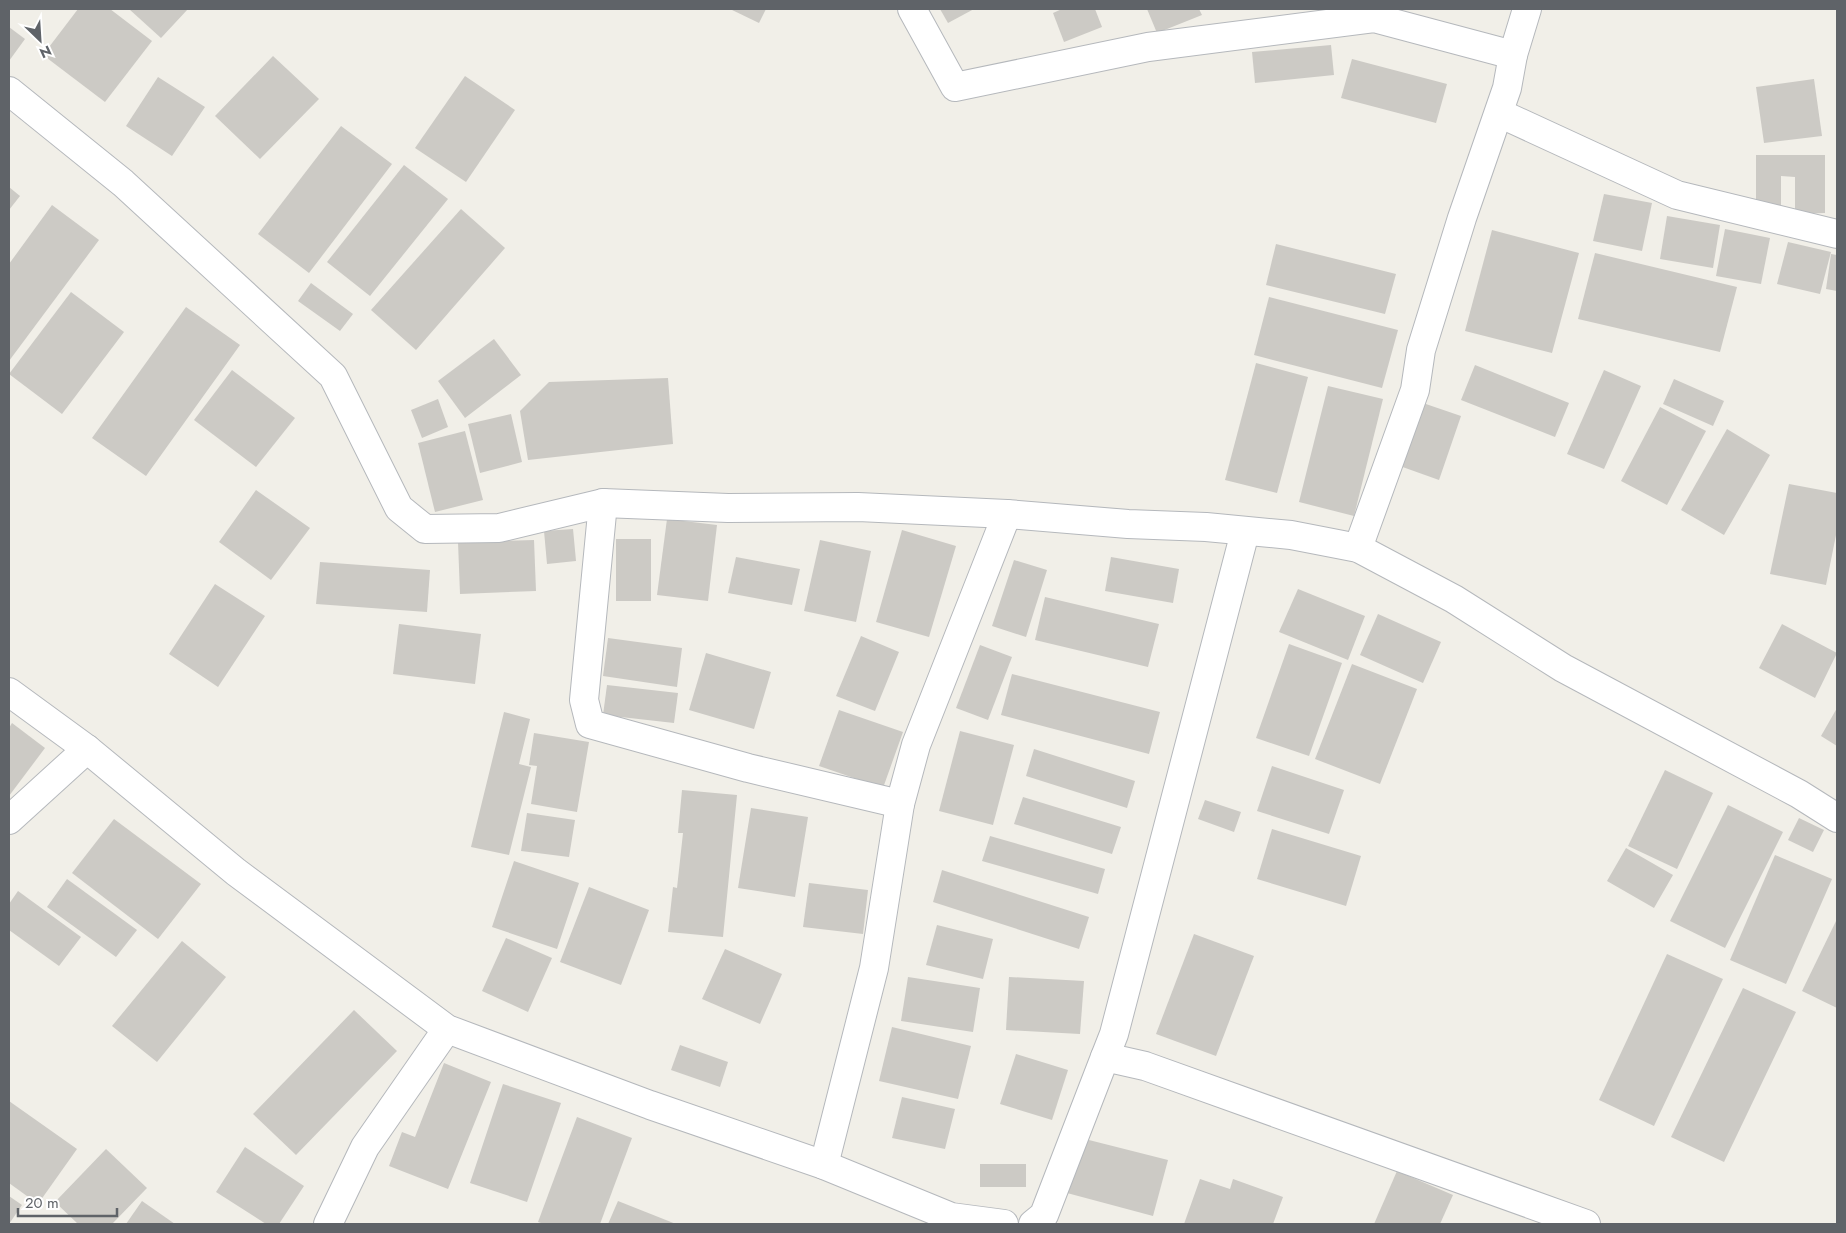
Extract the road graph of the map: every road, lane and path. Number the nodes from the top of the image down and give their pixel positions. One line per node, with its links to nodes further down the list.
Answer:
1 (912, 9): 3 (street)
2 (1527, 9): 3 (street)
3 (1513, 55): 5 (street)
4 (9, 91): 7 (street)
5 (1499, 113): 6 (street); 10 (street)
6 (1837, 234)
7 (603, 503): 8 (street); 13 (street)
8 (1007, 514): 9 (street); 13 (street)
9 (1245, 532): 10 (street); 17 (street)
10 (1358, 548): 14 (street)
11 (9, 692): 12 (street)
12 (87, 749): 15 (street); 16 (street)
13 (900, 804): 18 (street)
14 (1837, 818)
15 (9, 820)
16 (447, 1029): 18 (street); 20 (street)
17 (1105, 1057): 22 (street); 23 (street)
18 (824, 1165): 19 (street)
19 (950, 1220): 21 (street)
20 (328, 1224)
21 (1004, 1224)
22 (1033, 1224)
23 (1586, 1224)

